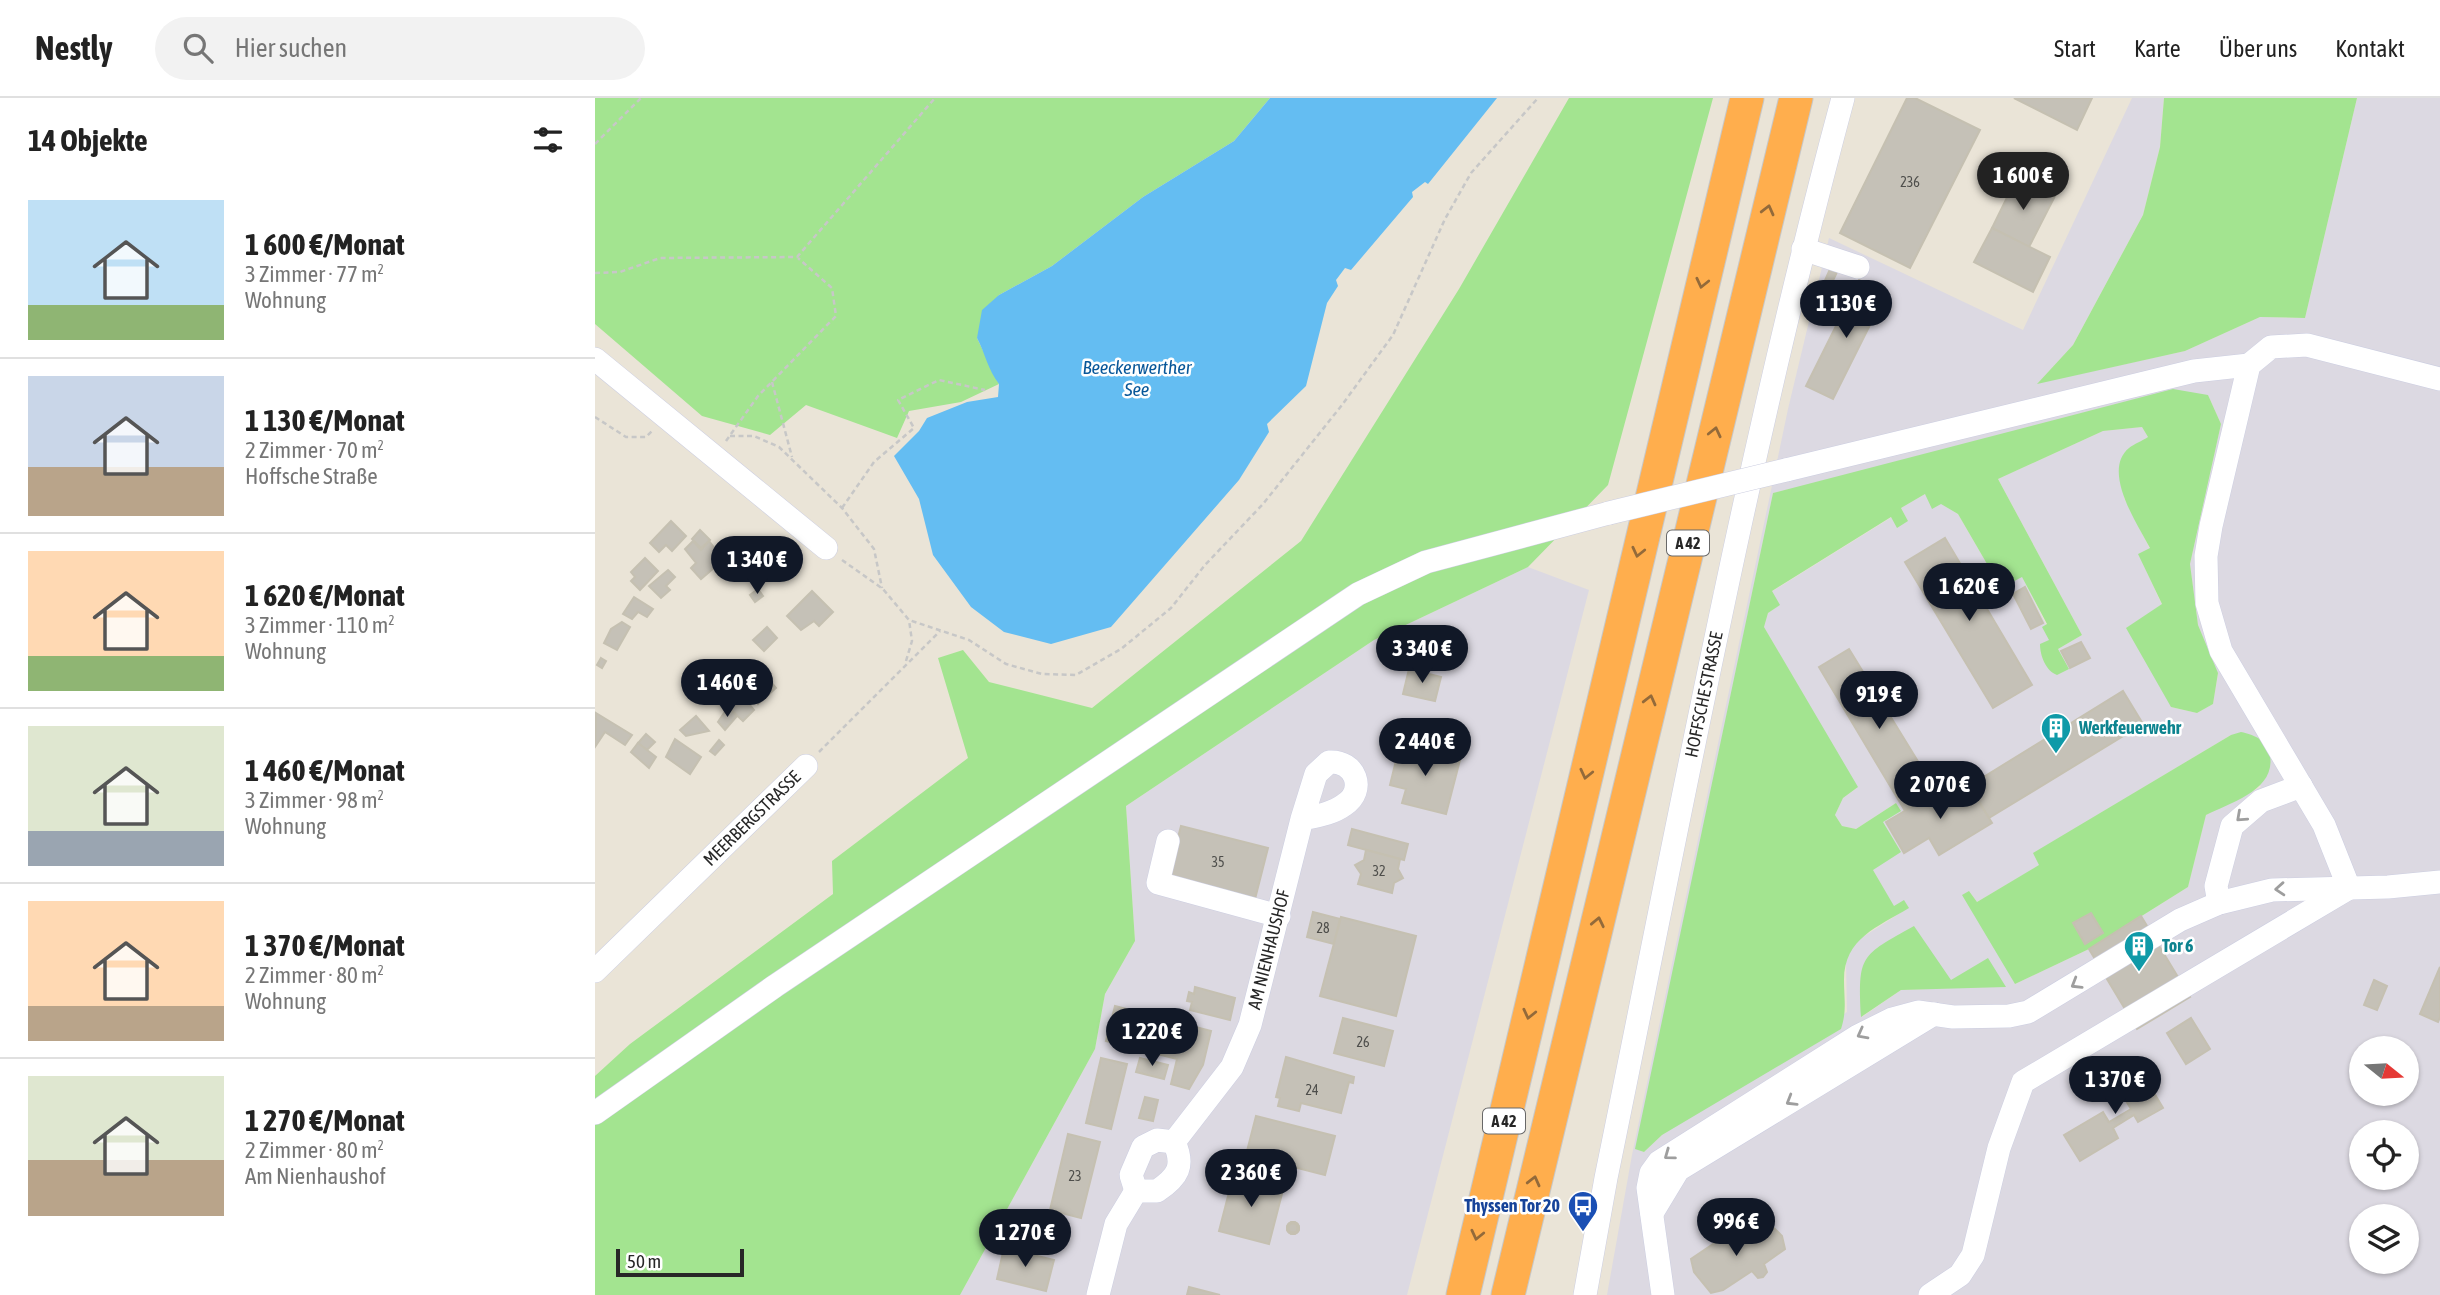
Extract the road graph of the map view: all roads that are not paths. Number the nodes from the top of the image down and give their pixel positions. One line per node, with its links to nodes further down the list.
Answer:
1 (1747, 98): 23 (highway, A 42, one-way to 23)
2 (1796, 98): 24 (highway, A 42, one-way to 2)
3 (1843, 98): 4 (street, HOFFSCHE STRASSE)
4 (1803, 249): 5 (street); 25 (street, HOFFSCHE STRASSE)
5 (1858, 267)
6 (595, 359): 9 (street)
7 (2249, 365): 8 (street); 11 (street); 19 (street, bridge)
8 (2440, 380)
9 (826, 548)
10 (806, 766): 18 (street, MEERBERGSTRASSE)
11 (2301, 786): 15 (street); 16 (street, one-way to 16)
12 (1302, 820): 17 (street, AM NIENHAUSHOF)
13 (1168, 841): 17 (street)
14 (2440, 883): 15 (street)
15 (2349, 888): 16 (street, one-way to 16); 27 (street)
16 (2219, 902): 26 (street, one-way to 26)
17 (1279, 916): 20 (street, AM NIENHAUSHOF)
18 (595, 971)
19 (595, 1112)
20 (1174, 1142): 21 (street); 21 (street)
21 (1136, 1191): 22 (street)
22 (1098, 1295)
23 (1463, 1295)
24 (1507, 1295)
25 (1585, 1295)
26 (1663, 1295)
27 (1930, 1295)

